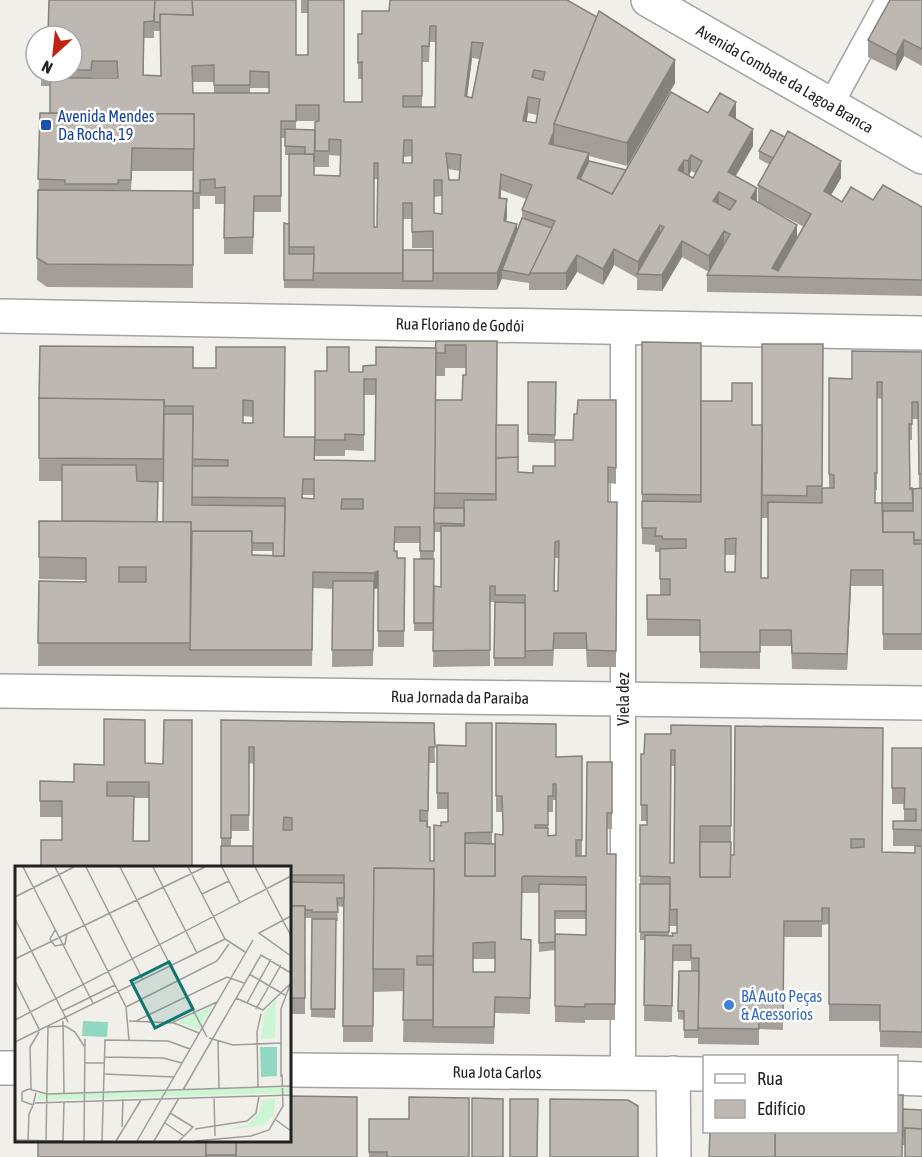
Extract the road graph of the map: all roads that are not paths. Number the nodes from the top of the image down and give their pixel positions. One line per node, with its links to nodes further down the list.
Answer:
1 (648, 0): 3 (street, Avenida Combate da Lagoa Branca)
2 (888, 0): 3 (lane)
3 (830, 106): 4 (street, Avenida Combate da Lagoa Branca)
4 (922, 157)
5 (0, 316): 6 (street, Rua Floriano de Godói)
6 (624, 326): 7 (street, Rua Floriano de Godói); 9 (lane, Viela dez)
7 (922, 333)
8 (0, 691): 9 (street, Rua Jornada da Paraiba)
9 (623, 698): 10 (street, Rua Jornada da Paraiba); 12 (lane, Viela dez)
10 (922, 703)
11 (291, 1070): 12 (street, Rua Jota Carlos)
12 (623, 1072): 13 (street, Rua Jota Carlos)
13 (689, 1073): 16 (street)
14 (898, 1078): 15 (street)
15 (922, 1079)
16 (674, 1157)

